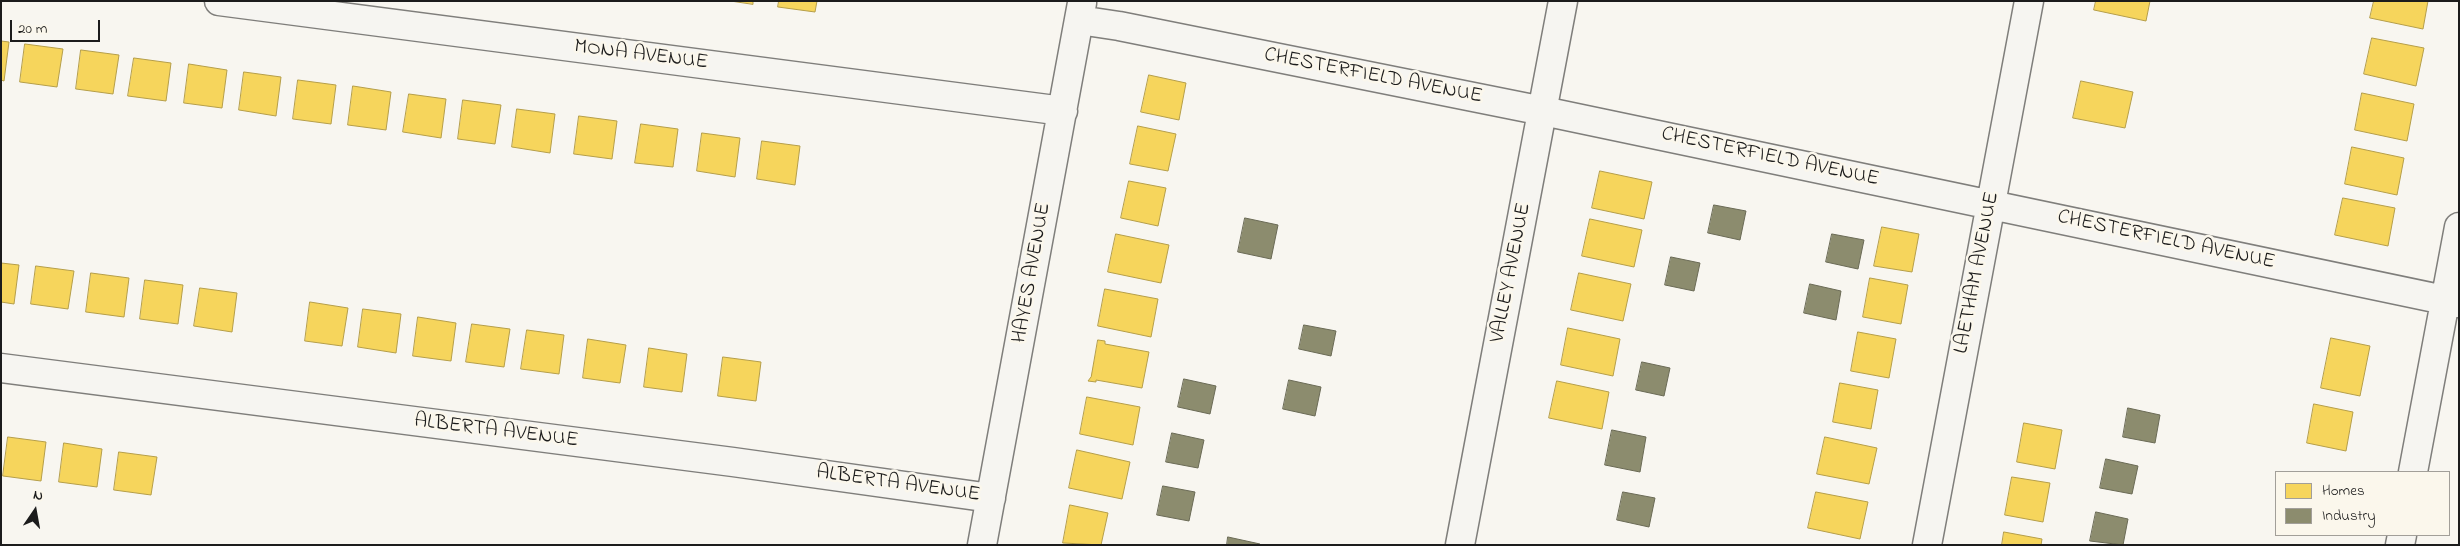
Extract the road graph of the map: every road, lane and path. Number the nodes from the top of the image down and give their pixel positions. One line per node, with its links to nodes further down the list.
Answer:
1 (219, 1): 5 (street, MONA AVENUE)
2 (1563, 1): 6 (street, VALLEY AVENUE)
3 (2029, 1): 7 (street, LAETHAM AVENUE)
4 (1081, 11): 5 (street, HAYES AVENUE); 6 (street, CHESTERFIELD AVENUE)
5 (1063, 111): 12 (street, HAYES AVENUE)
6 (1543, 111): 7 (street, CHESTERFIELD AVENUE); 14 (street, VALLEY AVENUE)
7 (1991, 204): 9 (street, CHESTERFIELD AVENUE); 15 (street, LAETHAM AVENUE)
8 (2459, 227): 9 (street)
9 (2452, 301): 11 (street)
10 (1, 368): 12 (street, ALBERTA AVENUE)
11 (2413, 471)
12 (991, 498): 13 (street, HAYES AVENUE)
13 (982, 545)
14 (1460, 545)
15 (1927, 545)

